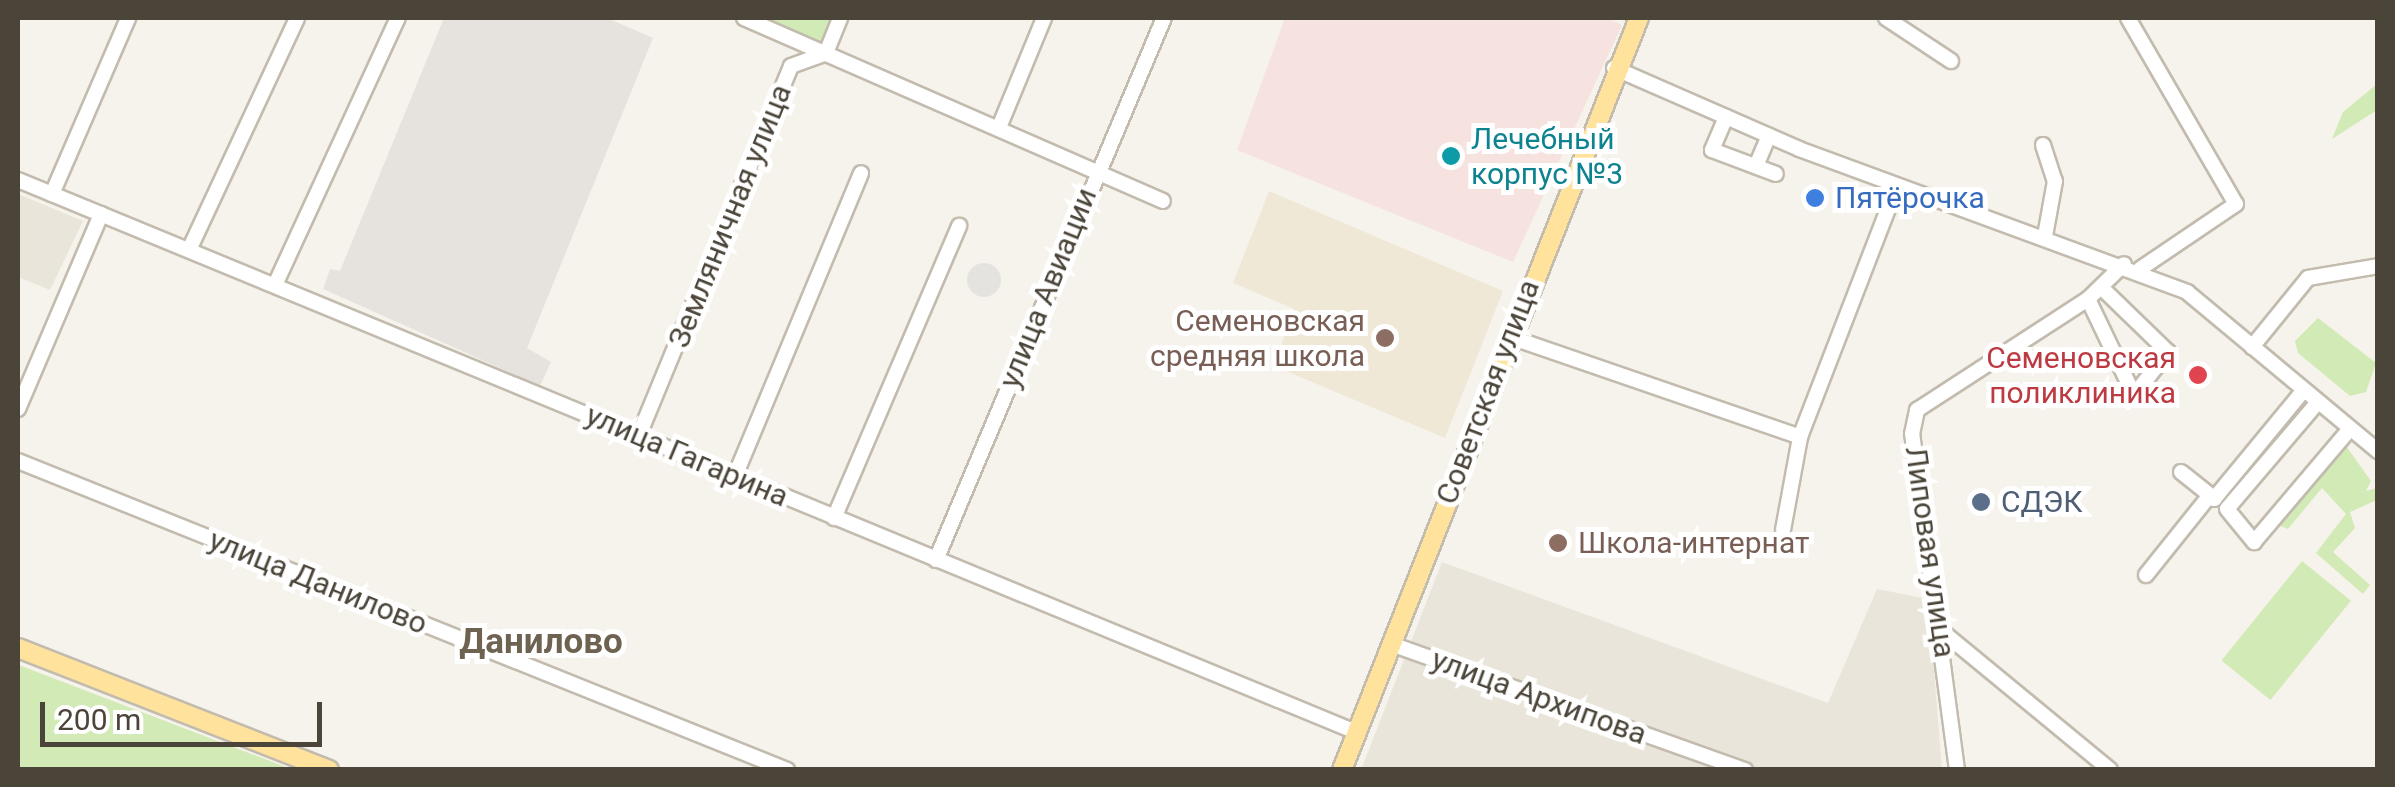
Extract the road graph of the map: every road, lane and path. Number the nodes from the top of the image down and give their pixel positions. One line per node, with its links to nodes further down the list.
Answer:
1 (128, 18): 24 (street)
2 (298, 18): 29 (street)
3 (398, 18): 33 (street)
4 (744, 18): 11 (street)
5 (840, 18): 11 (street)
6 (1044, 18): 15 (street)
7 (1164, 18): 18 (street, улица Авиации)
8 (1639, 18): 13 (main road, Советская улица)
9 (1886, 18): 12 (street)
10 (2128, 18): 32 (street)
11 (826, 53): 15 (street); 42 (street, Земляничная улица)
12 (1951, 60)
13 (1614, 68): 14 (street); 36 (main road, Советская улица)
14 (1726, 117): 16 (street); 19 (street)
15 (1000, 125): 18 (street)
16 (1769, 136): 19 (street); 23 (street)
17 (2044, 145): 28 (street)
18 (1098, 166): 25 (street); 52 (street, улица Авиации)
19 (1756, 166): 21 (street)
20 (861, 174): 47 (street)
21 (1776, 174)
22 (18, 180): 24 (street, улица Гагарина)
23 (1897, 186): 28 (street); 43 (street)
24 (52, 194): 26 (street, улица Гагарина)
25 (1163, 201)
26 (101, 214): 29 (street, улица Гагарина); 40 (street)
27 (959, 226): 50 (street)
28 (2045, 236): 30 (street)
29 (189, 250): 33 (street, улица Гагарина)
30 (2124, 264): 32 (street); 34 (street, Липовая улица)
31 (2378, 266): 37 (street)
32 (2140, 269): 37 (street)
33 (274, 285): 42 (street, улица Гагарина)
34 (2102, 288): 35 (street, Липовая улица); 35 (street)
35 (2088, 299): 54 (street, Липовая улица)
36 (1510, 336): 43 (street); 55 (main road, Советская улица)
37 (2252, 347): 38 (street)
38 (2304, 390): 39 (street); 48 (street)
39 (2318, 402): 41 (street); 49 (street)
40 (18, 409)
41 (2350, 429): 44 (street); 49 (street)
42 (640, 436): 47 (street, улица Гагарина)
43 (1800, 437): 51 (street)
44 (2378, 451)
45 (18, 462): 59 (street, улица Данилово)
46 (2181, 472): 48 (street)
47 (735, 476): 50 (street, улица Гагарина)
48 (2212, 497): 49 (street); 53 (street)
49 (2227, 509)
50 (834, 518): 52 (street, улица Гагарина)
51 (1783, 530)
52 (936, 560): 57 (street, улица Гагарина)
53 (2146, 575)
54 (1944, 632): 62 (street, Липовая улица); 63 (street)
55 (1390, 644): 57 (main road, Советская улица); 61 (street, улица Архипова)
56 (18, 648): 58 (main road)
57 (1356, 732): 60 (main road, Советская улица)
58 (329, 770)
59 (786, 770)
60 (1342, 770)
61 (1745, 770)
62 (1957, 770)
63 (2110, 770)

